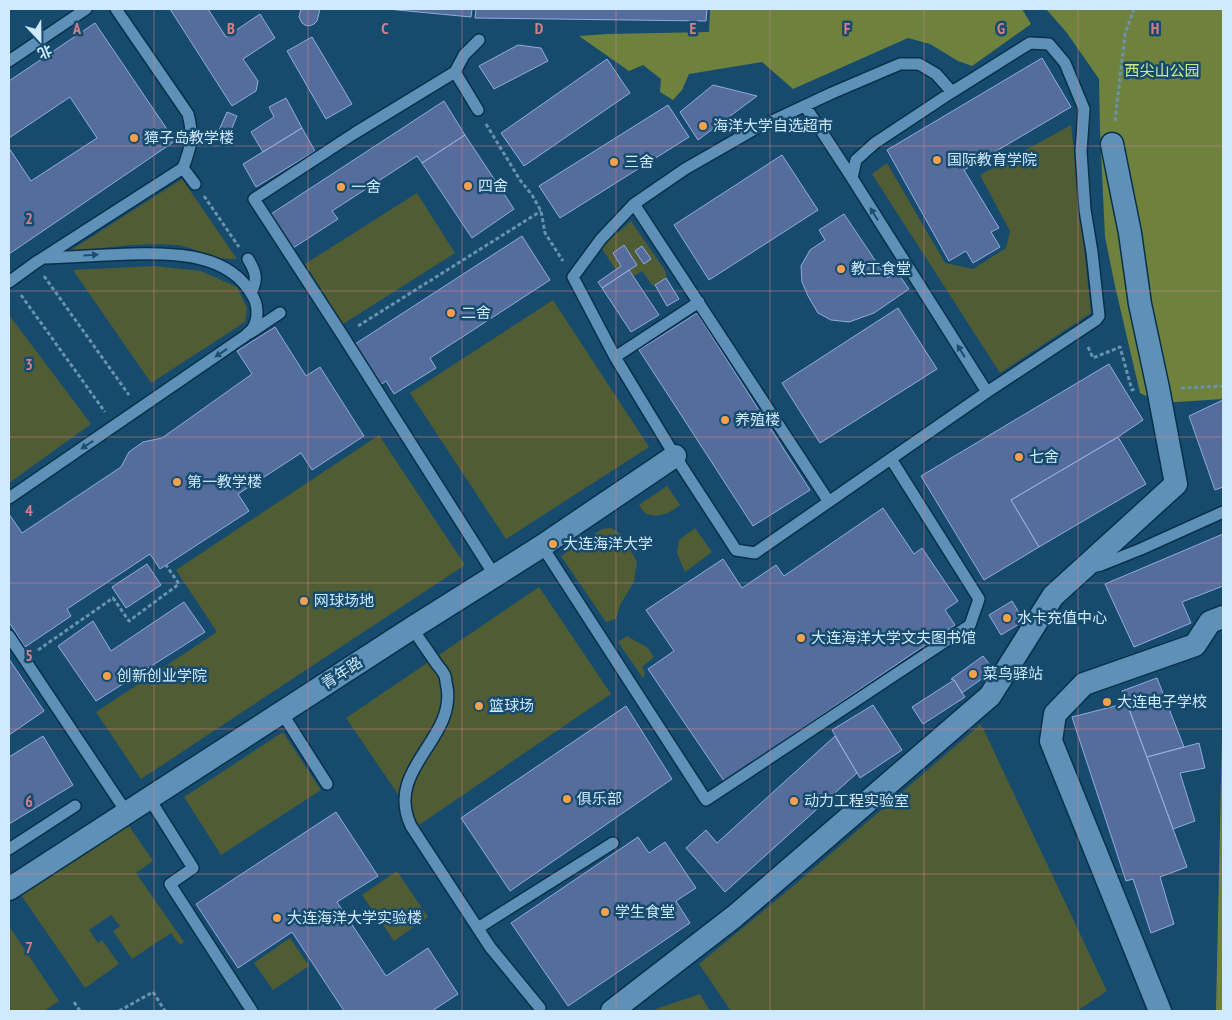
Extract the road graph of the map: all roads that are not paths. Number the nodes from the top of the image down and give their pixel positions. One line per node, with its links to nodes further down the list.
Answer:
1 (86, 9): 4 (lane)
2 (116, 9): 10 (lane)
3 (479, 40): 5 (lane)
4 (9, 61)
5 (455, 72): 8 (lane); 30 (lane)
6 (952, 92): 7 (lane); 11 (lane); 22 (lane)
7 (805, 106): 11 (lane); 13 (lane)
8 (478, 110)
9 (1112, 144): 29 (street)
10 (183, 168): 12 (lane); 15 (lane)
11 (852, 178): 22 (lane, one-way to 11)
12 (195, 184)
13 (634, 204): 18 (lane); 21 (lane)
14 (248, 259): 17 (lane)
15 (39, 261): 16 (lane); 17 (lane, one-way to 17)
16 (10, 281)
17 (251, 293): 20 (lane)
18 (699, 302): 21 (lane); 26 (lane)
19 (280, 313): 20 (lane)
20 (245, 336): 25 (lane, one-way to 25)
21 (615, 357): 23 (lane)
22 (988, 392): 24 (lane)
23 (675, 456): 26 (lane); 28 (street, 青年路)
24 (891, 458): 26 (lane); 28 (lane)
25 (9, 498)
26 (829, 502)
27 (1223, 512): 29 (lane)
28 (542, 546): 30 (street, 青年路)
29 (1083, 569): 45 (street)
30 (495, 576): 32 (street, 青年路)
31 (1223, 617): 46 (street)
32 (412, 628): 34 (street, 青年路); 42 (lane)
33 (9, 636): 38 (lane)
34 (282, 712): 35 (lane); 36 (street, 青年路)
35 (327, 784)
36 (149, 798): 38 (street, 青年路); 44 (lane)
37 (75, 806): 40 (lane)
38 (127, 813): 41 (street, 青年路)
39 (612, 843): 42 (lane)
40 (9, 849)
41 (9, 889)
42 (478, 928): 43 (lane)
43 (540, 1008)
44 (252, 1011)
45 (612, 1011)
46 (1160, 1011)

